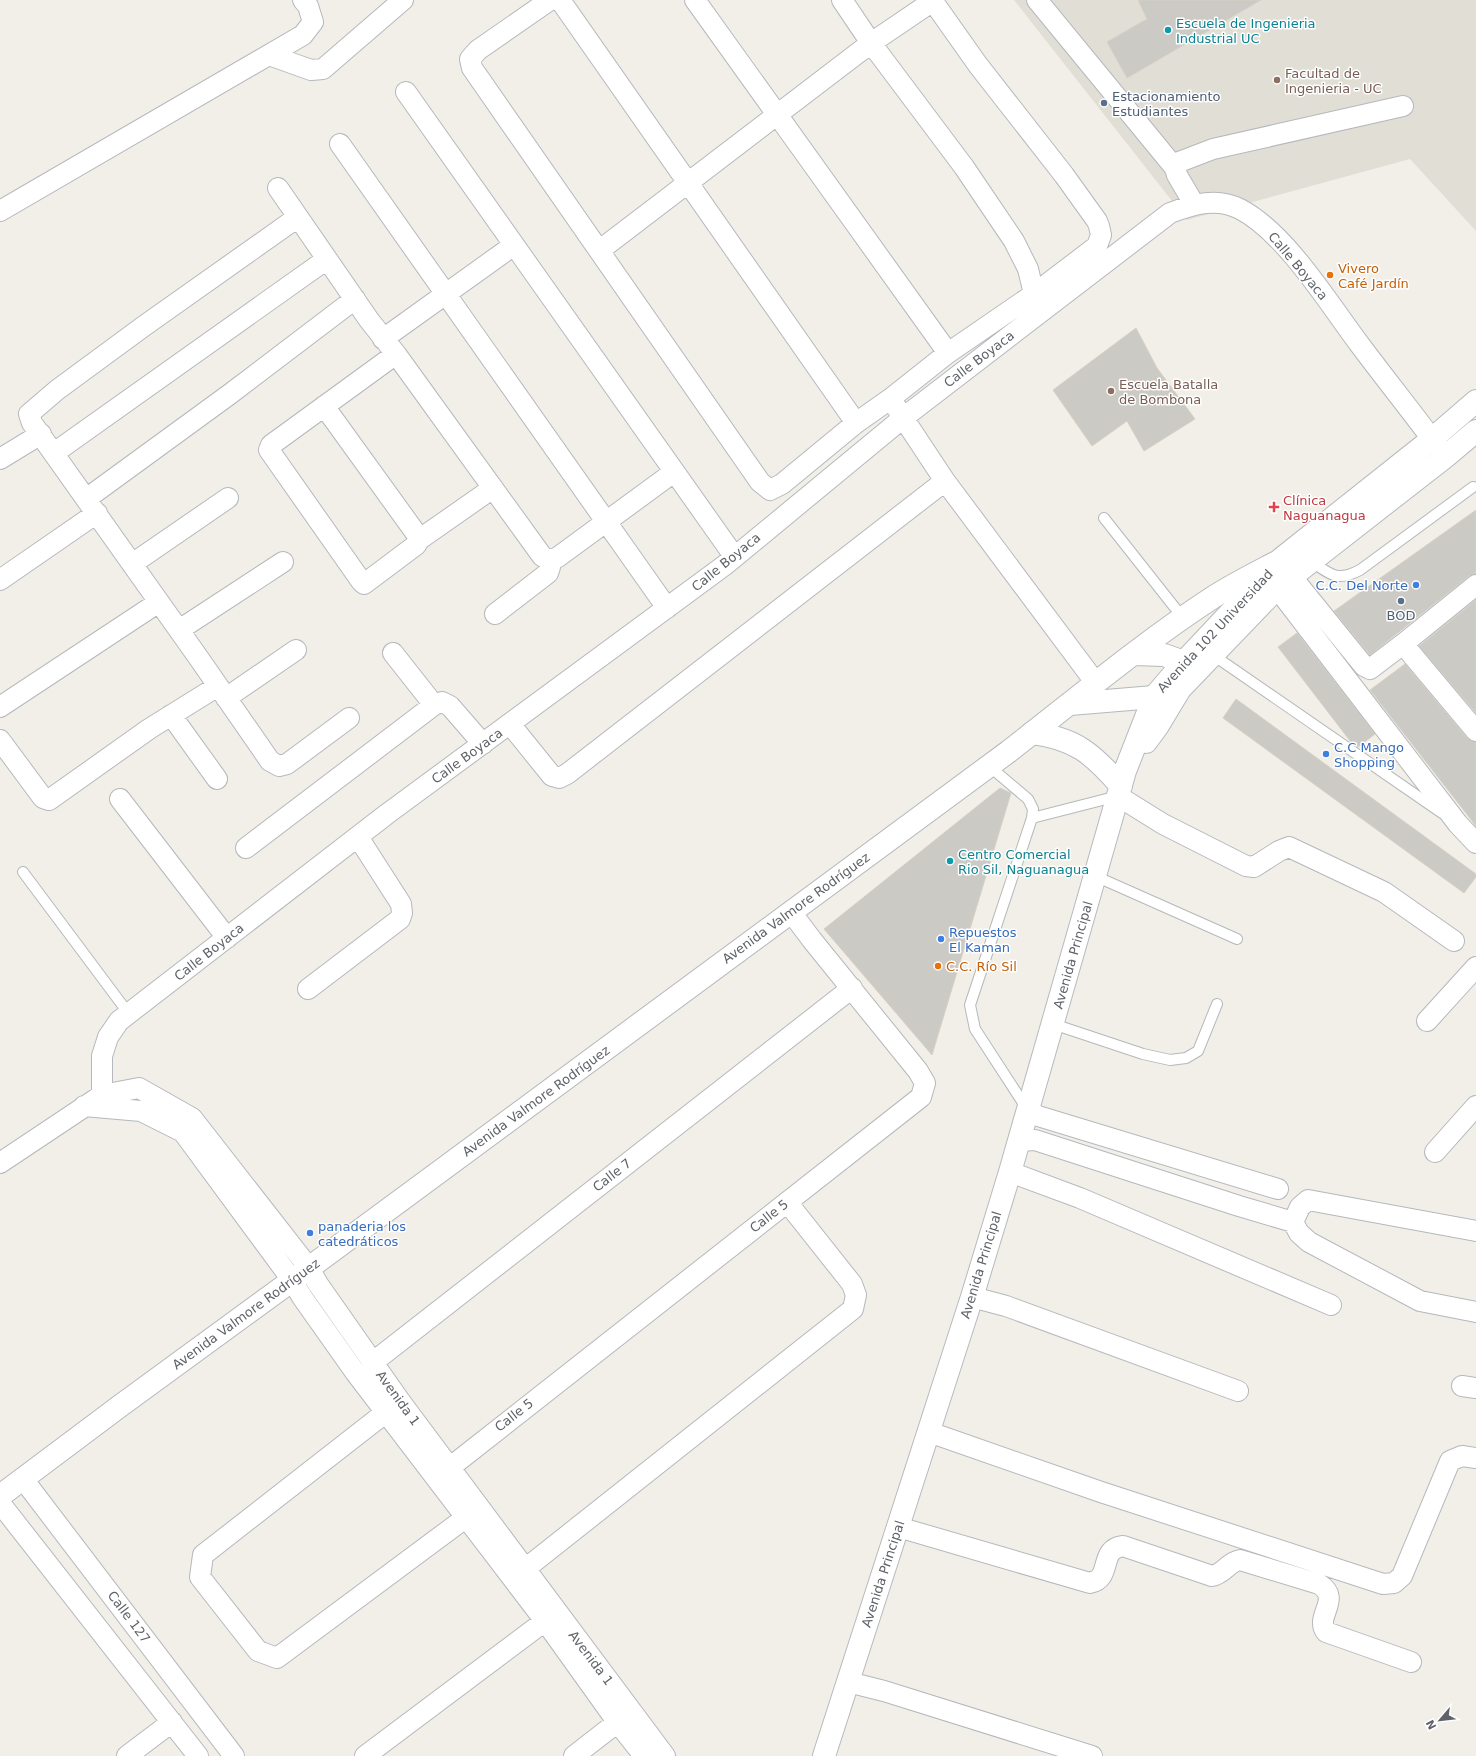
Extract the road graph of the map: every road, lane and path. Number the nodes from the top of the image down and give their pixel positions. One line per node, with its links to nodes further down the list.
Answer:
1 (302, 0): 10 (street)
2 (403, 0): 10 (street)
3 (550, 0): 22 (street)
4 (560, 0): 16 (street)
5 (695, 0): 13 (street)
6 (842, 0): 9 (street)
7 (932, 0): 9 (street); 25 (street)
8 (1037, 0): 15 (street)
9 (871, 43): 13 (street); 25 (street)
10 (269, 55): 19 (street)
11 (406, 92): 21 (street)
12 (1403, 106): 15 (street)
13 (777, 114): 16 (street); 28 (street)
14 (340, 144): 24 (street)
15 (1175, 168): 18 (street)
16 (688, 184): 22 (street); 33 (street)
17 (278, 188): 20 (street)
18 (1194, 204): 32 (street, Calle Boyaca); 36 (street, Calle Boyaca)
19 (0, 211)
20 (298, 217): 23 (street); 35 (street)
21 (514, 245): 24 (street); 40 (street)
22 (600, 250): 33 (street)
23 (327, 259): 26 (street); 37 (street)
24 (445, 294): 27 (street); 47 (street)
25 (1034, 294): 28 (street)
26 (354, 299): 27 (street); 45 (street)
27 (390, 346): 31 (street); 43 (street)
28 (948, 353): 29 (street)
29 (890, 399): 32 (street); 33 (street)
30 (1476, 401): 36 (main road, Avenida 102 Universidad)
31 (324, 406): 48 (street); 48 (street)
32 (903, 418): 41 (street); 49 (street, Calle Boyaca)
33 (856, 423)
34 (1476, 431): 38 (main road, Avenida 102 Universidad)
35 (40, 434): 37 (street); 39 (street)
36 (1432, 439): 38 (street, Calle Boyaca); 54 (main road, Avenida 102 Universidad)
37 (54, 453): 45 (street)
38 (1445, 457): 51 (main road, Avenida 102 Universidad)
39 (0, 460)
40 (674, 472): 47 (street); 49 (street)
41 (945, 480): 68 (street); 77 (street)
42 (1473, 487): 51 (lane)
43 (493, 488): 48 (street); 50 (street)
44 (228, 498): 53 (street)
45 (92, 506): 53 (street); 55 (street)
46 (1104, 518): 60 (lane)
47 (606, 523): 50 (street); 58 (street)
48 (420, 539)
49 (734, 556): 58 (street, Calle Boyaca)
50 (550, 561): 59 (street)
51 (1310, 561): 54 (main road, Avenida 102 Universidad)
52 (283, 562): 61 (street)
53 (132, 564): 57 (street)
54 (1283, 574): 60 (main road, Avenida Valmore Rodríguez); 62 (street); 66 (main road, Avenida 102 Universidad); 67 (main road, Avenida 102 Universidad); 88 (street)
55 (0, 580)
56 (1476, 585): 62 (street)
57 (159, 602): 61 (street); 74 (street)
58 (667, 608): 77 (street, Calle Boyaca)
59 (495, 614)
60 (1183, 618): 65 (main road, Avenida Valmore Rodríguez)
61 (179, 630): 70 (street)
62 (1403, 644): 78 (street)
63 (296, 650): 70 (street)
64 (393, 653): 73 (street)
65 (1134, 654): 67 (main road); 68 (main road, Avenida Valmore Rodríguez)
66 (1213, 655): 67 (main road, Avenida 102 Universidad); 88 (lane)
67 (1189, 668): 69 (main road, Avenida 102 Universidad); 71 (main road, Avenida 102 Universidad)
68 (1095, 682): 72 (main road, Avenida Valmore Rodríguez)
69 (1180, 689): 71 (main road); 85 (main road, Avenida 102 Universidad)
70 (222, 692): 75 (street); 76 (street)
71 (1154, 697): 72 (main road); 85 (main road, Avenida 102 Universidad)
72 (1070, 704): 79 (main road, Avenida Valmore Rodríguez)
73 (434, 705): 81 (street); 91 (street)
74 (0, 707)
75 (171, 716): 82 (street); 84 (street)
76 (349, 718)
77 (510, 724): 81 (street, Calle Boyaca)
78 (1476, 731)
79 (1032, 733): 83 (main road, Avenida Valmore Rodríguez); 85 (main road)
80 (0, 740): 82 (street)
81 (483, 744): 89 (street, Calle Boyaca)
82 (7, 763)
83 (989, 766): 87 (lane); 94 (main road, Avenida Valmore Rodríguez)
84 (217, 779)
85 (1121, 784): 87 (lane); 93 (main road, Avenida Principal); 97 (street)
86 (120, 800): 95 (street)
87 (1032, 818): 108 (lane)
88 (1458, 824): 90 (street)
89 (358, 837): 95 (street, Calle Boyaca); 100 (street)
90 (1476, 843)
91 (246, 848)
92 (23, 872): 102 (lane)
93 (1095, 876): 96 (lane); 104 (main road, Avenida Principal)
94 (791, 912): 99 (street, Calle 5); 117 (main road, Avenida Valmore Rodríguez)
95 (227, 938): 102 (street, Calle Boyaca)
96 (1237, 939)
97 (1454, 941)
98 (1476, 967): 103 (street)
99 (852, 988): 114 (street, Calle 5); 121 (street, Calle 7)
100 (308, 989)
101 (1216, 1004): 104 (lane)
102 (129, 1014): 105 (street, Calle Boyaca)
103 (1427, 1021)
104 (1053, 1024): 108 (main road, Avenida Principal)
105 (102, 1094): 106 (street); 117 (street, Avenida 1)
106 (84, 1106): 111 (street); 117 (street, Avenida 1)
107 (1476, 1106): 110 (street)
108 (1028, 1111): 109 (main road, Avenida Principal); 113 (street)
109 (1019, 1141): 112 (main road, Avenida Principal); 115 (street)
110 (1435, 1152)
111 (1, 1161)
112 (1010, 1172): 118 (main road, Avenida Principal); 119 (street)
113 (1278, 1189)
114 (787, 1202): 126 (street, Calle 5); 132 (street)
115 (1294, 1222): 116 (street); 120 (street)
116 (1476, 1231)
117 (300, 1274): 121 (street, Avenida 1); 123 (street, Avenida 1); 127 (main road, Avenida Valmore Rodríguez)
118 (972, 1297): 122 (street); 124 (main road, Avenida Principal)
119 (1331, 1305)
120 (1476, 1312)
121 (372, 1363): 126 (street, Avenida 1)
122 (1238, 1391)
123 (386, 1412): 126 (street, Avenida 1); 130 (street)
124 (929, 1432): 125 (street); 131 (main road, Avenida Principal)
125 (1476, 1458)
126 (442, 1472): 130 (street, Avenida 1)
127 (23, 1479): 128 (main road, Avenida Valmore Rodríguez); 140 (street, Calle 127)
128 (0, 1496)
129 (0, 1504): 137 (street)
130 (473, 1513): 132 (street, Avenida 1); 133 (street, Avenida 1)
131 (898, 1527): 134 (street); 135 (main road, Avenida Principal)
132 (525, 1569): 133 (street, Avenida 1)
133 (550, 1616): 136 (street, Avenida 1); 141 (street)
134 (1411, 1662)
135 (848, 1682): 145 (main road, Avenida Principal); 146 (street)
136 (625, 1717): 142 (street); 143 (street, Avenida 1); 144 (street, Avenida 1)
137 (172, 1722): 138 (street); 139 (street)
138 (127, 1756)
139 (198, 1756)
140 (234, 1756)
141 (365, 1756)
142 (574, 1756)
143 (644, 1756)
144 (665, 1756)
145 (824, 1756)
146 (1092, 1756)

